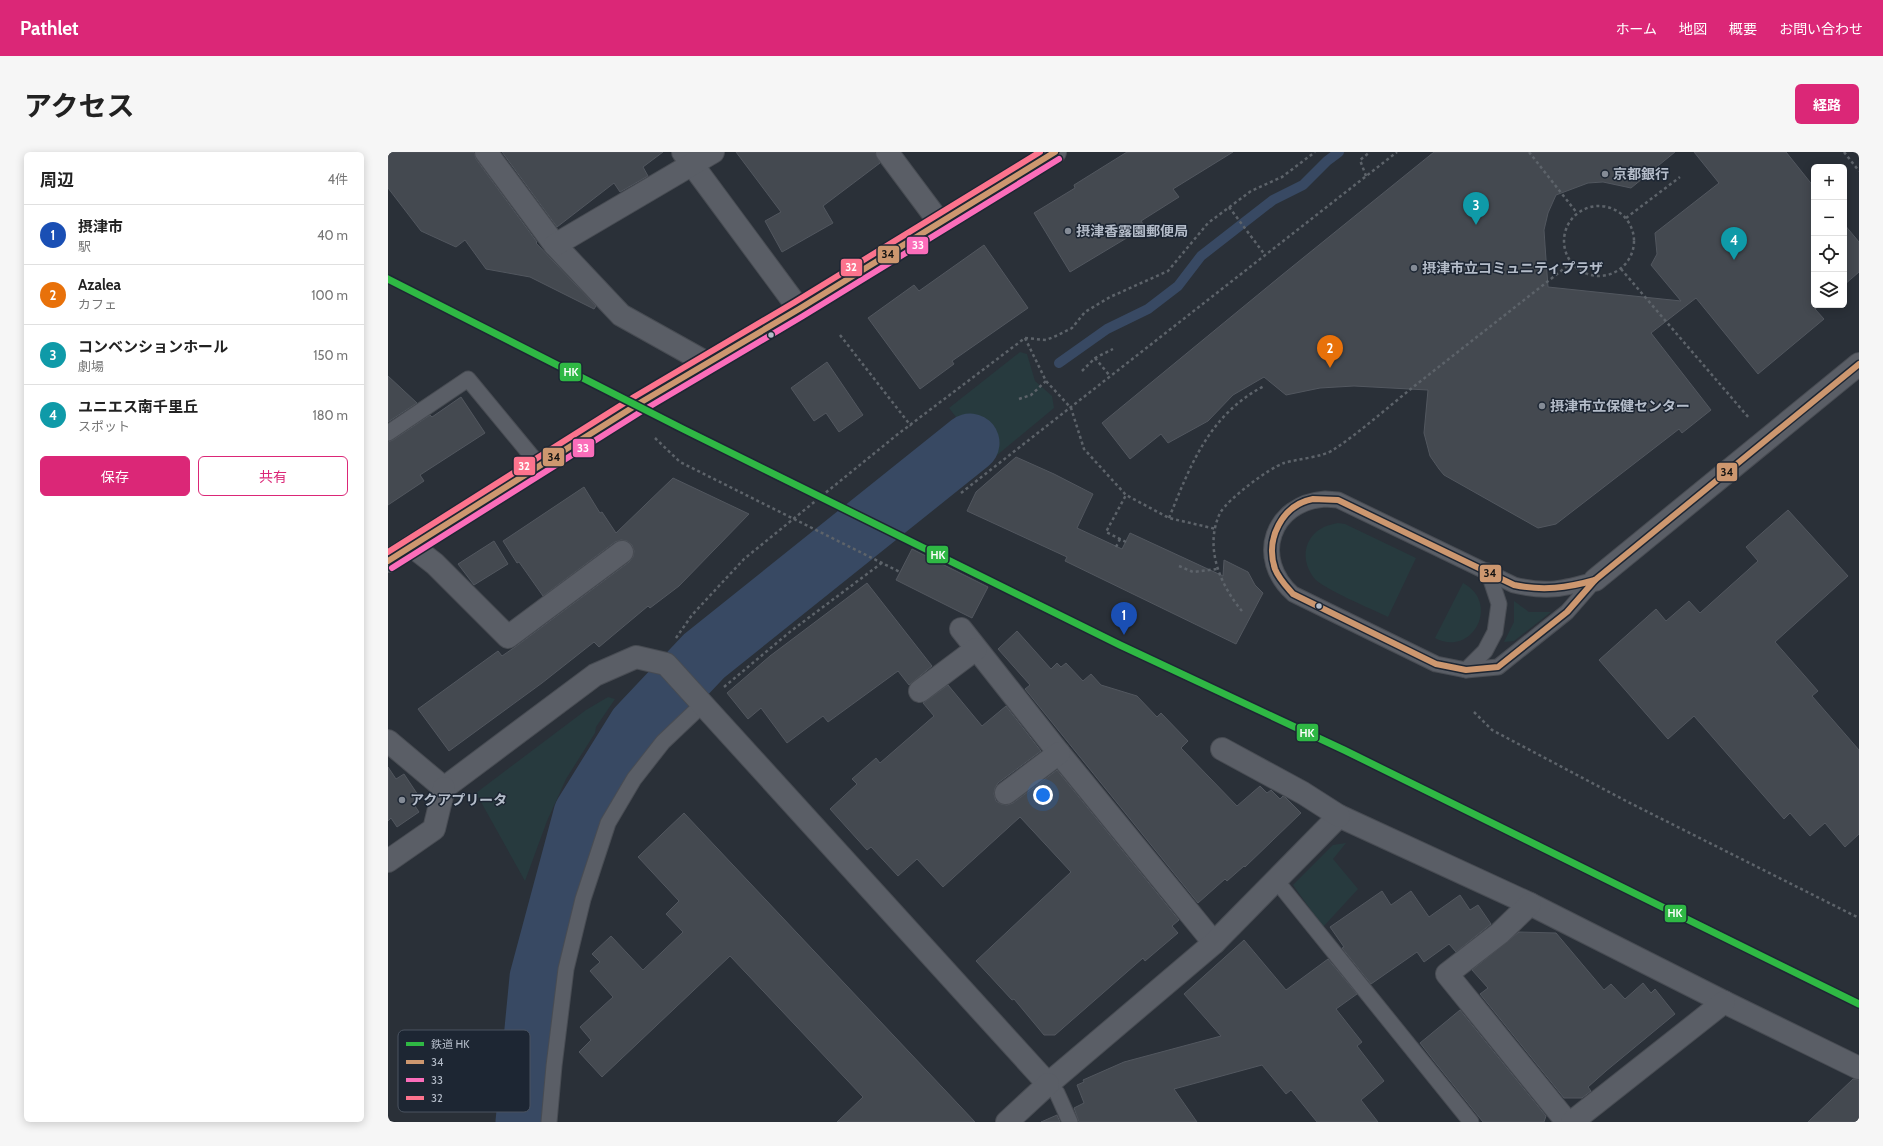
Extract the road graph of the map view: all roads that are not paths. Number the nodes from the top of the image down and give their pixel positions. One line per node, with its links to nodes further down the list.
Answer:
1 (486, 152): 7 (street)
2 (714, 152): 5 (street)
3 (887, 152): 6 (street)
4 (1055, 152): 6 (street)
5 (688, 158): 7 (street); 8 (street)
6 (940, 223): 8 (street)
7 (555, 245): 9 (street)
8 (799, 309): 9 (street)
9 (707, 363): 12 (street)
10 (1859, 364): 17 (street)
11 (388, 433): 12 (lane)
12 (539, 465): 13 (street)
13 (412, 546): 14 (street); 15 (street)
14 (622, 552)
15 (388, 561)
16 (1488, 571): 17 (lane); 20 (lane); 20 (lane)
17 (1595, 580): 20 (lane)
18 (961, 630): 19 (street)
19 (976, 649): 21 (street); 25 (street)
20 (1466, 670)
21 (920, 691)
22 (699, 700): 26 (street); 35 (street); 36 (lane)
23 (388, 741): 26 (street)
24 (1222, 749): 28 (street)
25 (1059, 753): 27 (street); 32 (street)
26 (444, 788): 29 (street)
27 (1006, 793)
28 (1339, 816): 30 (street); 31 (street)
29 (388, 861)
30 (1275, 879): 32 (street); 39 (lane)
31 (1530, 904): 33 (street); 40 (street)
32 (1214, 943): 35 (street)
33 (1724, 1002): 34 (street); 41 (street)
34 (1859, 1068)
35 (1048, 1084): 37 (street); 38 (lane)
36 (549, 1122)
37 (1007, 1122)
38 (1070, 1122)
39 (1471, 1122)
40 (1567, 1122)
41 (1572, 1122)

